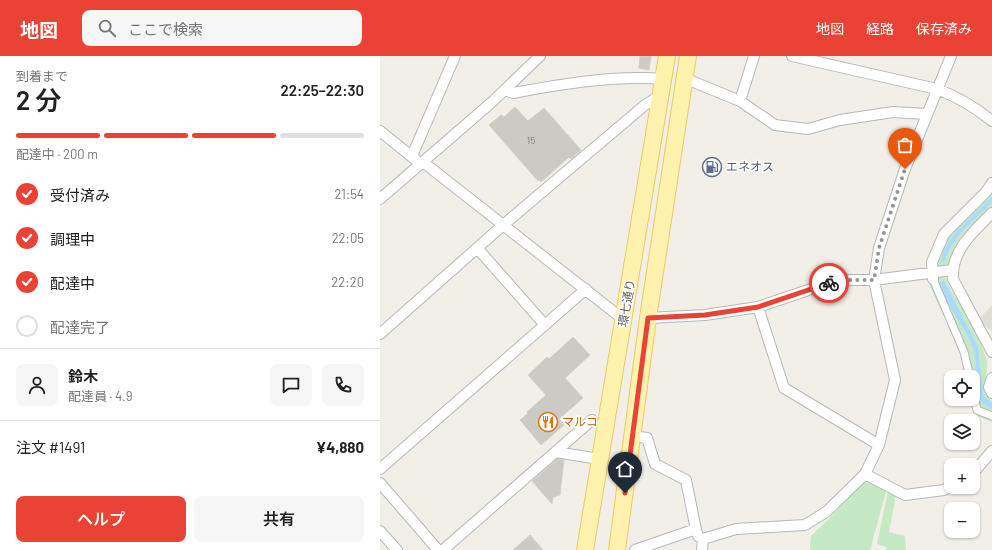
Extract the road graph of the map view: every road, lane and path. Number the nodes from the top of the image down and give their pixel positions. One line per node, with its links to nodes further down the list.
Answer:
1 (455, 56): 17 (street)
2 (667, 56): 9 (main road, 環七通り)
3 (688, 56): 8 (main road, 環七通り)
4 (754, 56): 13 (street)
5 (792, 56): 10 (street)
6 (952, 56): 10 (street)
7 (535, 57): 11 (street)
8 (684, 78): 13 (street); 28 (main road, 環七通り)
9 (664, 79): 11 (street); 12 (main road, 環七通り)
10 (937, 89): 14 (street); 15 (street)
11 (505, 90): 18 (street)
12 (661, 95): 22 (street); 29 (main road, 環七通り)
13 (740, 101): 14 (street)
14 (927, 114): 25 (street)
15 (992, 121)
16 (380, 131): 17 (street)
17 (412, 156): 18 (street)
18 (421, 163): 20 (street); 22 (street)
19 (992, 183): 24 (street)
20 (383, 193)
21 (992, 213): 24 (street)
22 (502, 226): 23 (street); 26 (street)
23 (478, 249): 30 (street); 31 (street)
24 (940, 273): 25 (street); 32 (street); 33 (street)
25 (874, 280): 27 (street); 40 (street)
26 (586, 289): 29 (street); 30 (street)
27 (758, 307): 28 (street); 40 (street)
28 (648, 318): 39 (main road, 環七通り)
29 (624, 320): 43 (main road, 環七通り)
30 (545, 325): 45 (street)
31 (380, 334)
32 (992, 352)
33 (968, 370)
34 (992, 378): 35 (street)
35 (992, 392)
36 (976, 406): 37 (street)
37 (992, 416)
38 (592, 420): 42 (street)
39 (633, 436): 49 (street); 56 (main road, 環七通り)
40 (879, 445): 46 (street)
41 (992, 451): 44 (street)
42 (556, 452): 43 (street); 54 (street)
43 (599, 459): 55 (main road, 環七通り)
44 (980, 465)
45 (380, 469)
46 (865, 474): 48 (street); 51 (street)
47 (380, 483): 53 (street)
48 (944, 490)
49 (696, 529): 51 (street); 57 (street)
50 (380, 531): 52 (street)
51 (703, 539): 58 (street)
52 (397, 550)
53 (438, 550)
54 (443, 550)
55 (585, 550)
56 (617, 550)
57 (635, 550)
58 (702, 550)

